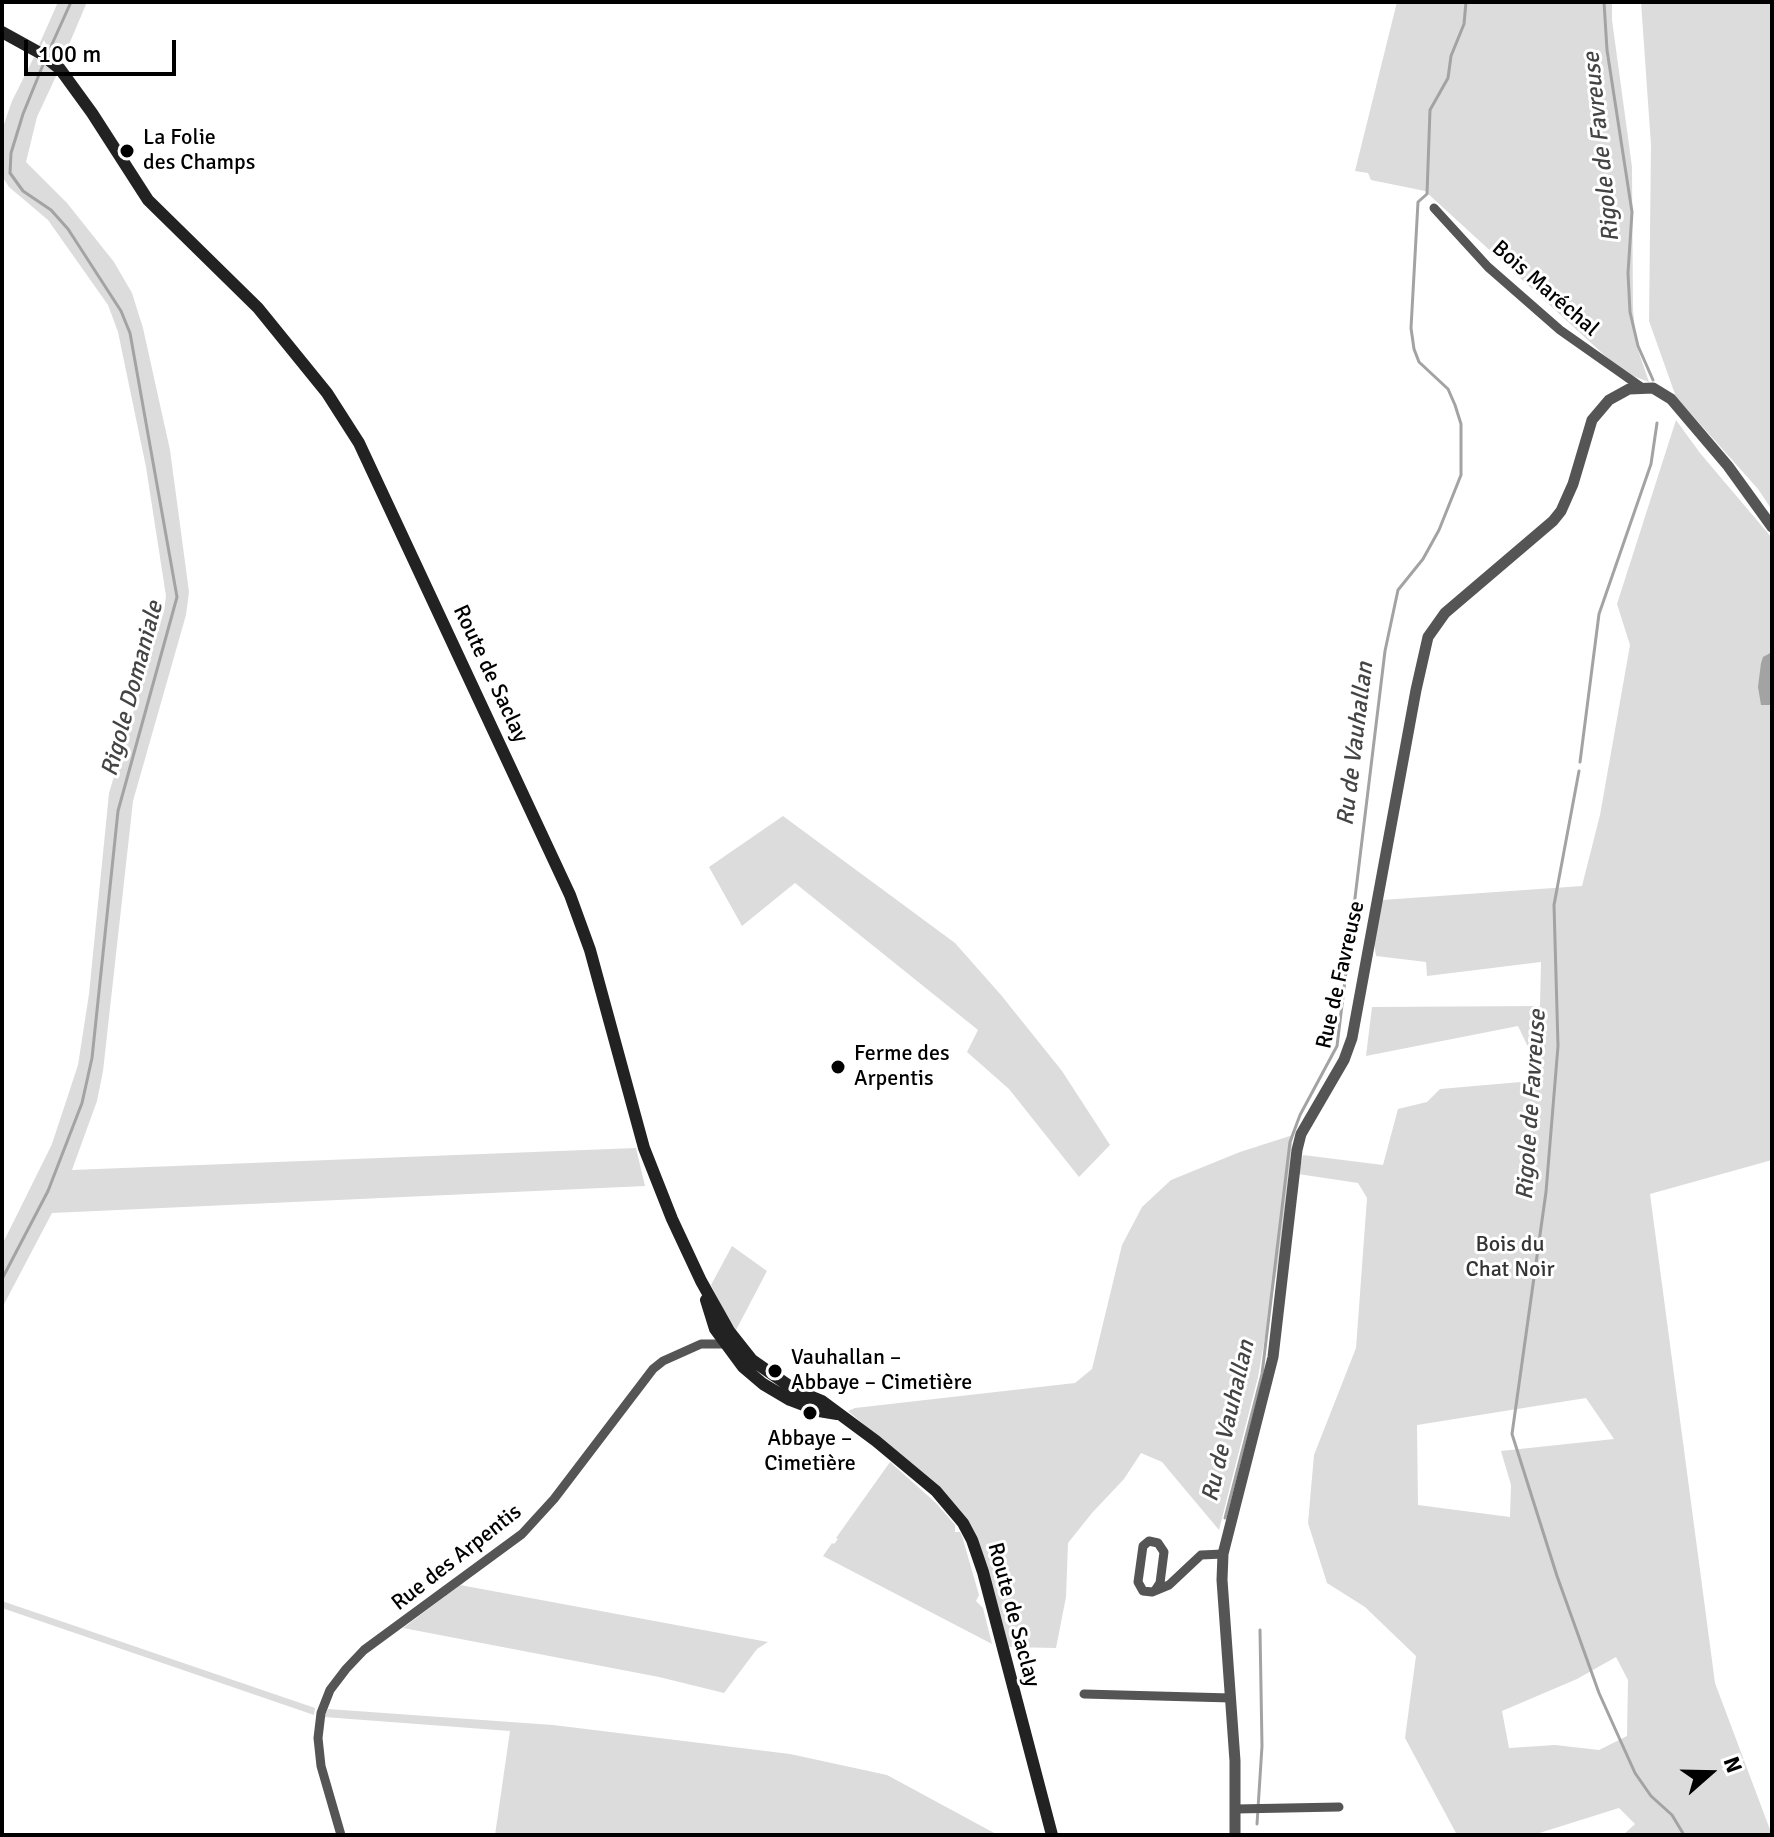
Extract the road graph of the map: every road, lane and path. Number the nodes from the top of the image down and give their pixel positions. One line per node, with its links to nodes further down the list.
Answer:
1 (2, 32): 5 (main road, Route de Saclay)
2 (1434, 208): 3 (street, Bois Maréchal)
3 (1641, 387): 4 (street); 11 (street, Rue de Favreuse)
4 (1772, 527)
5 (701, 1281): 6 (main road, Route de Saclay); 9 (main road, Route de Saclay)
6 (715, 1329): 7 (street, Rue des Arpentis); 8 (main road, Route de Saclay); 9 (street, Route de Saclay)
7 (701, 1344): 8 (street, Rue des Arpentis); 17 (street, Rue des Arpentis)
8 (725, 1344): 10 (main road, Route de Saclay)
9 (752, 1360): 10 (main road, Route de Saclay)
10 (837, 1414): 18 (main road, Route de Saclay)
11 (1223, 1554): 12 (street); 14 (street, Rue de Favreuse)
12 (1156, 1589): 12 (street)
13 (1084, 1694): 14 (street)
14 (1231, 1698): 16 (street, Rue de Favreuse)
15 (1339, 1807): 16 (street)
16 (1236, 1809): 19 (street, Rue de Favreuse)
17 (341, 1835)
18 (1052, 1835)
19 (1235, 1835)

